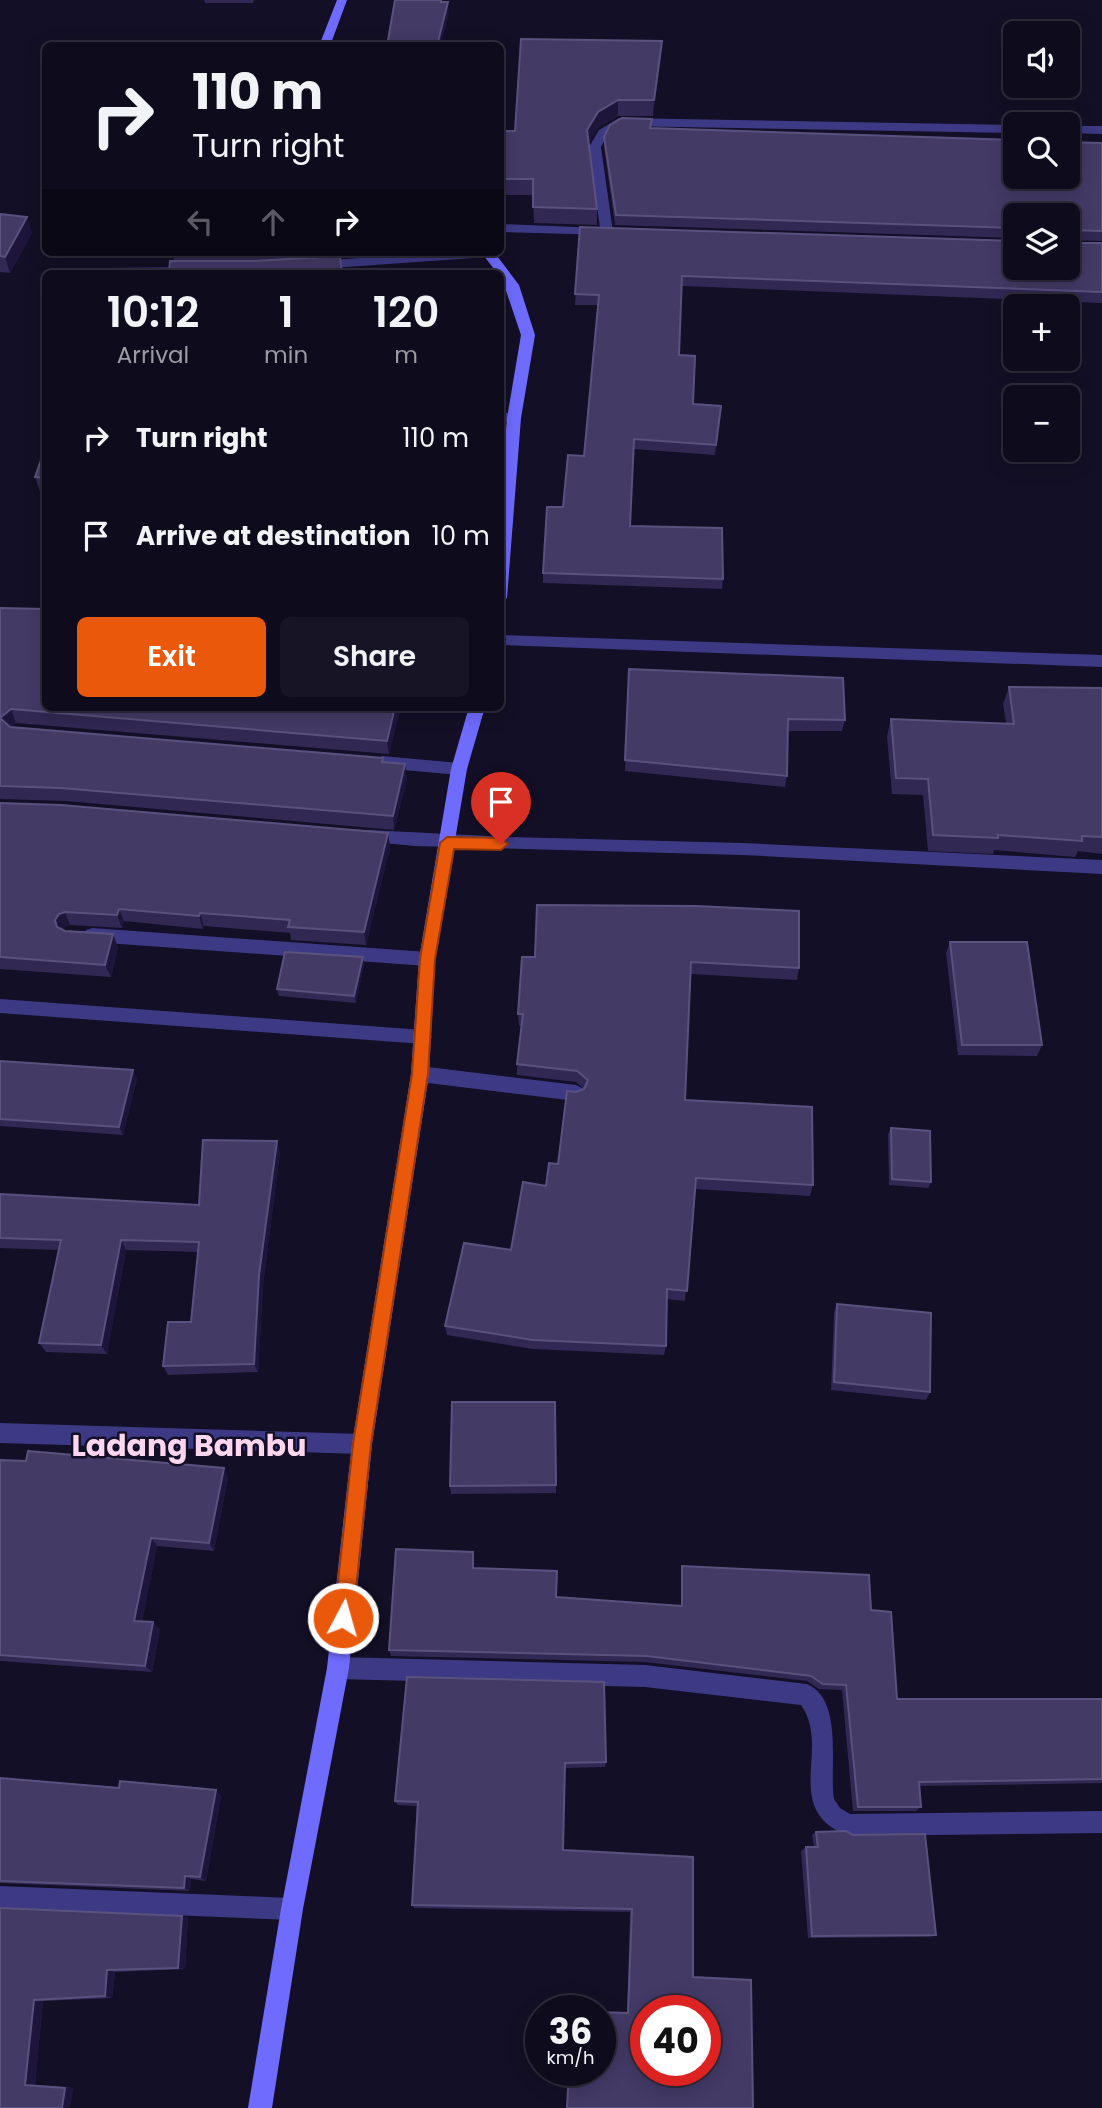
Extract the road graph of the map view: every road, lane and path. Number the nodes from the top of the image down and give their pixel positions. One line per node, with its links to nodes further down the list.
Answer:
1 (342, 0): 2 (street)
2 (326, 42)
3 (1003, 128): 6 (street)
4 (1080, 130): 5 (street)
5 (1102, 130)
6 (504, 228)
7 (433, 256): 9 (street)
8 (490, 256): 10 (street)
9 (297, 266)
10 (501, 270)
11 (504, 274): 12 (street)
12 (507, 417): 13 (street)
13 (504, 495)
14 (504, 640): 15 (street)
15 (1102, 661)
16 (476, 711): 18 (street)
17 (362, 761): 18 (street)
18 (459, 769): 20 (street)
19 (352, 835): 20 (street)
20 (447, 843): 21 (street); 23 (street)
21 (1102, 867)
22 (71, 934): 23 (street)
23 (427, 959): 25 (street)
24 (0, 1006): 25 (street)
25 (423, 1037): 26 (street)
26 (420, 1074): 27 (street); 29 (street)
27 (576, 1093)
28 (0, 1433): 29 (street)
29 (362, 1444): 30 (street)
30 (338, 1668): 31 (street); 33 (street)
31 (1102, 1822)
32 (0, 1897): 33 (street)
33 (292, 1909): 34 (street)
34 (260, 2108)

